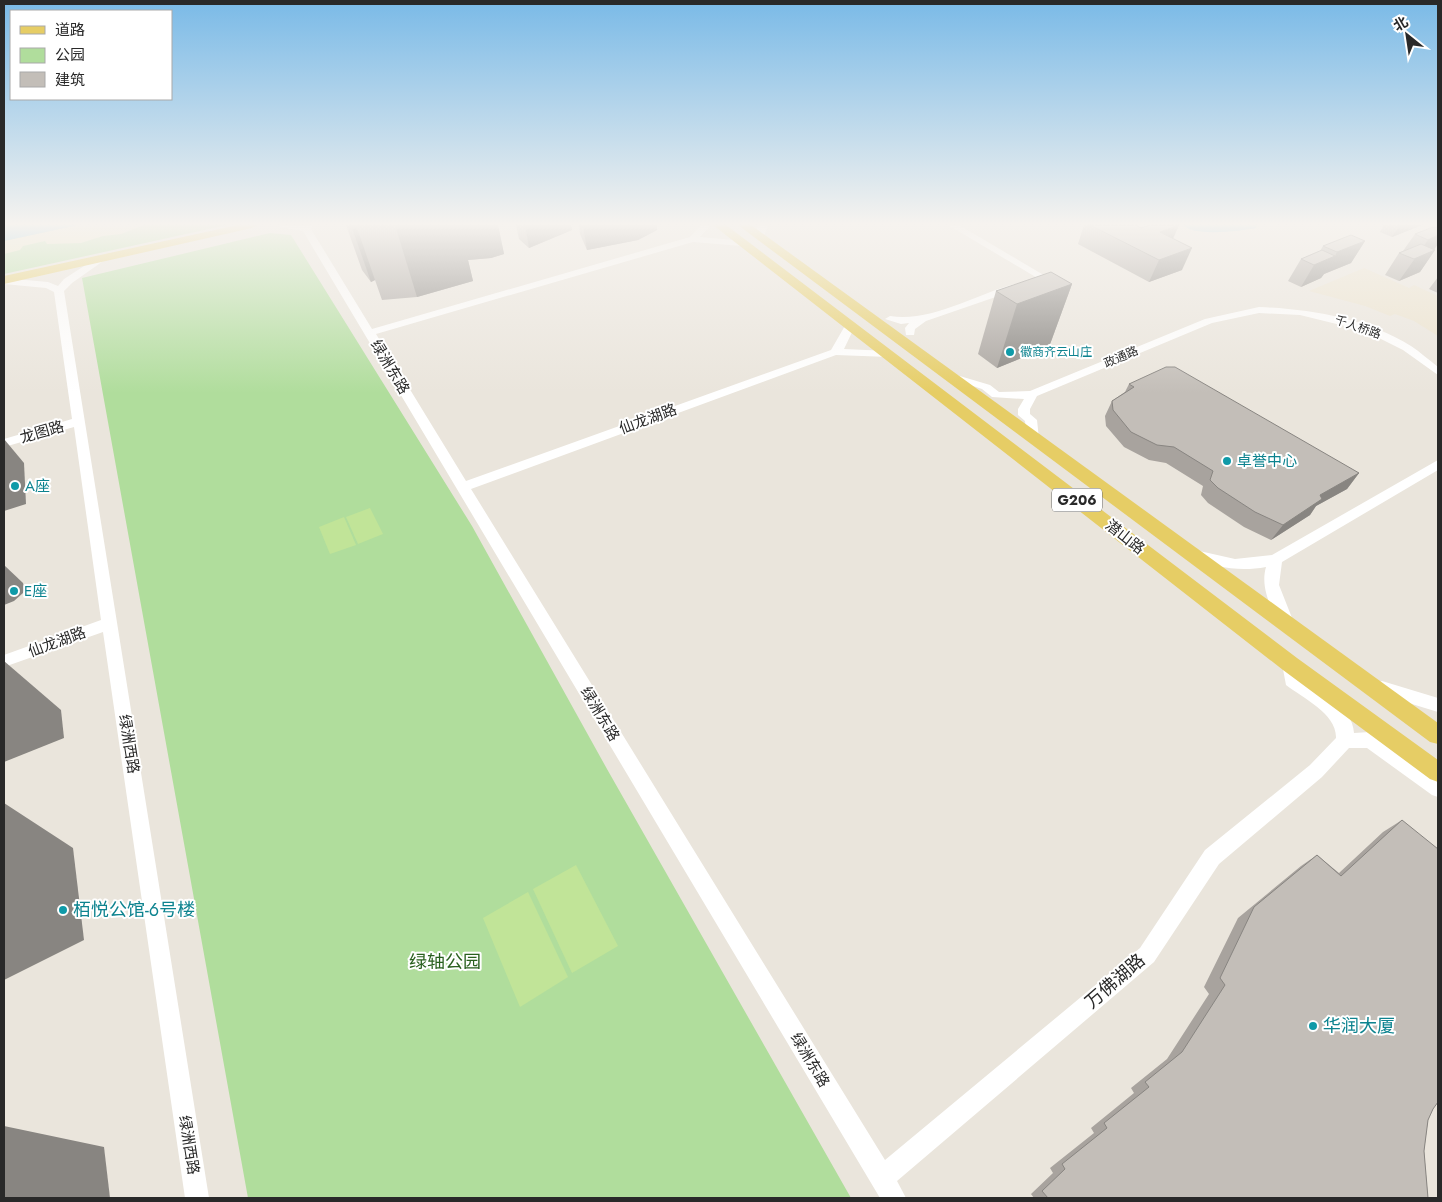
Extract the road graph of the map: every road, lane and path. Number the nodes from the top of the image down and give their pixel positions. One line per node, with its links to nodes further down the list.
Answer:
1 (14, 281): 8 (street)
2 (69, 281): 8 (street)
3 (339, 281): 13 (street, 绿洲东路)
4 (548, 281): 13 (street)
5 (792, 281): 12 (main road, 潜山路 / G206)
6 (827, 281): 18 (main road, 潜山路 / G206)
7 (1033, 281): 10 (street)
8 (59, 291): 20 (street, 绿洲西路)
9 (890, 319): 10 (street)
10 (922, 319): 14 (street)
11 (1209, 321): 17 (street, 千人桥路); 19 (street, 政通路)
12 (850, 326): 15 (street); 16 (main road, 潜山路 / G206)
13 (369, 333): 24 (street, 绿洲东路)
14 (910, 333)
15 (835, 352): 16 (street); 24 (street, 仙龙湖路)
16 (888, 354): 30 (main road, 潜山路 / G206)
17 (1438, 372)
18 (949, 376): 19 (street); 21 (main road, 潜山路 / G206)
19 (1033, 394): 21 (street)
20 (80, 421): 22 (street, 龙图路); 27 (street, 绿洲西路)
21 (1033, 439): 25 (main road, 潜山路 / G206)
22 (4, 443)
23 (1438, 464): 26 (street)
24 (462, 487): 37 (street, 绿洲东路)
25 (1190, 553): 26 (street); 28 (main road, 潜山路 / G206)
26 (1276, 559): 28 (street)
27 (111, 622): 29 (street, 仙龙湖路); 38 (street, 绿洲西路)
28 (1286, 623): 31 (main road, 潜山路 / G206)
29 (4, 661)
30 (1290, 664): 34 (street); 35 (main road, 潜山路 / G206)
31 (1362, 679): 32 (street); 33 (main road, 潜山路 / G206)
32 (1438, 705)
33 (1438, 735)
34 (1345, 741): 36 (street); 37 (street, 万佛湖路)
35 (1438, 772)
36 (1438, 789)
37 (882, 1178): 39 (street, 绿洲东路)
38 (198, 1198)
39 (894, 1198)

